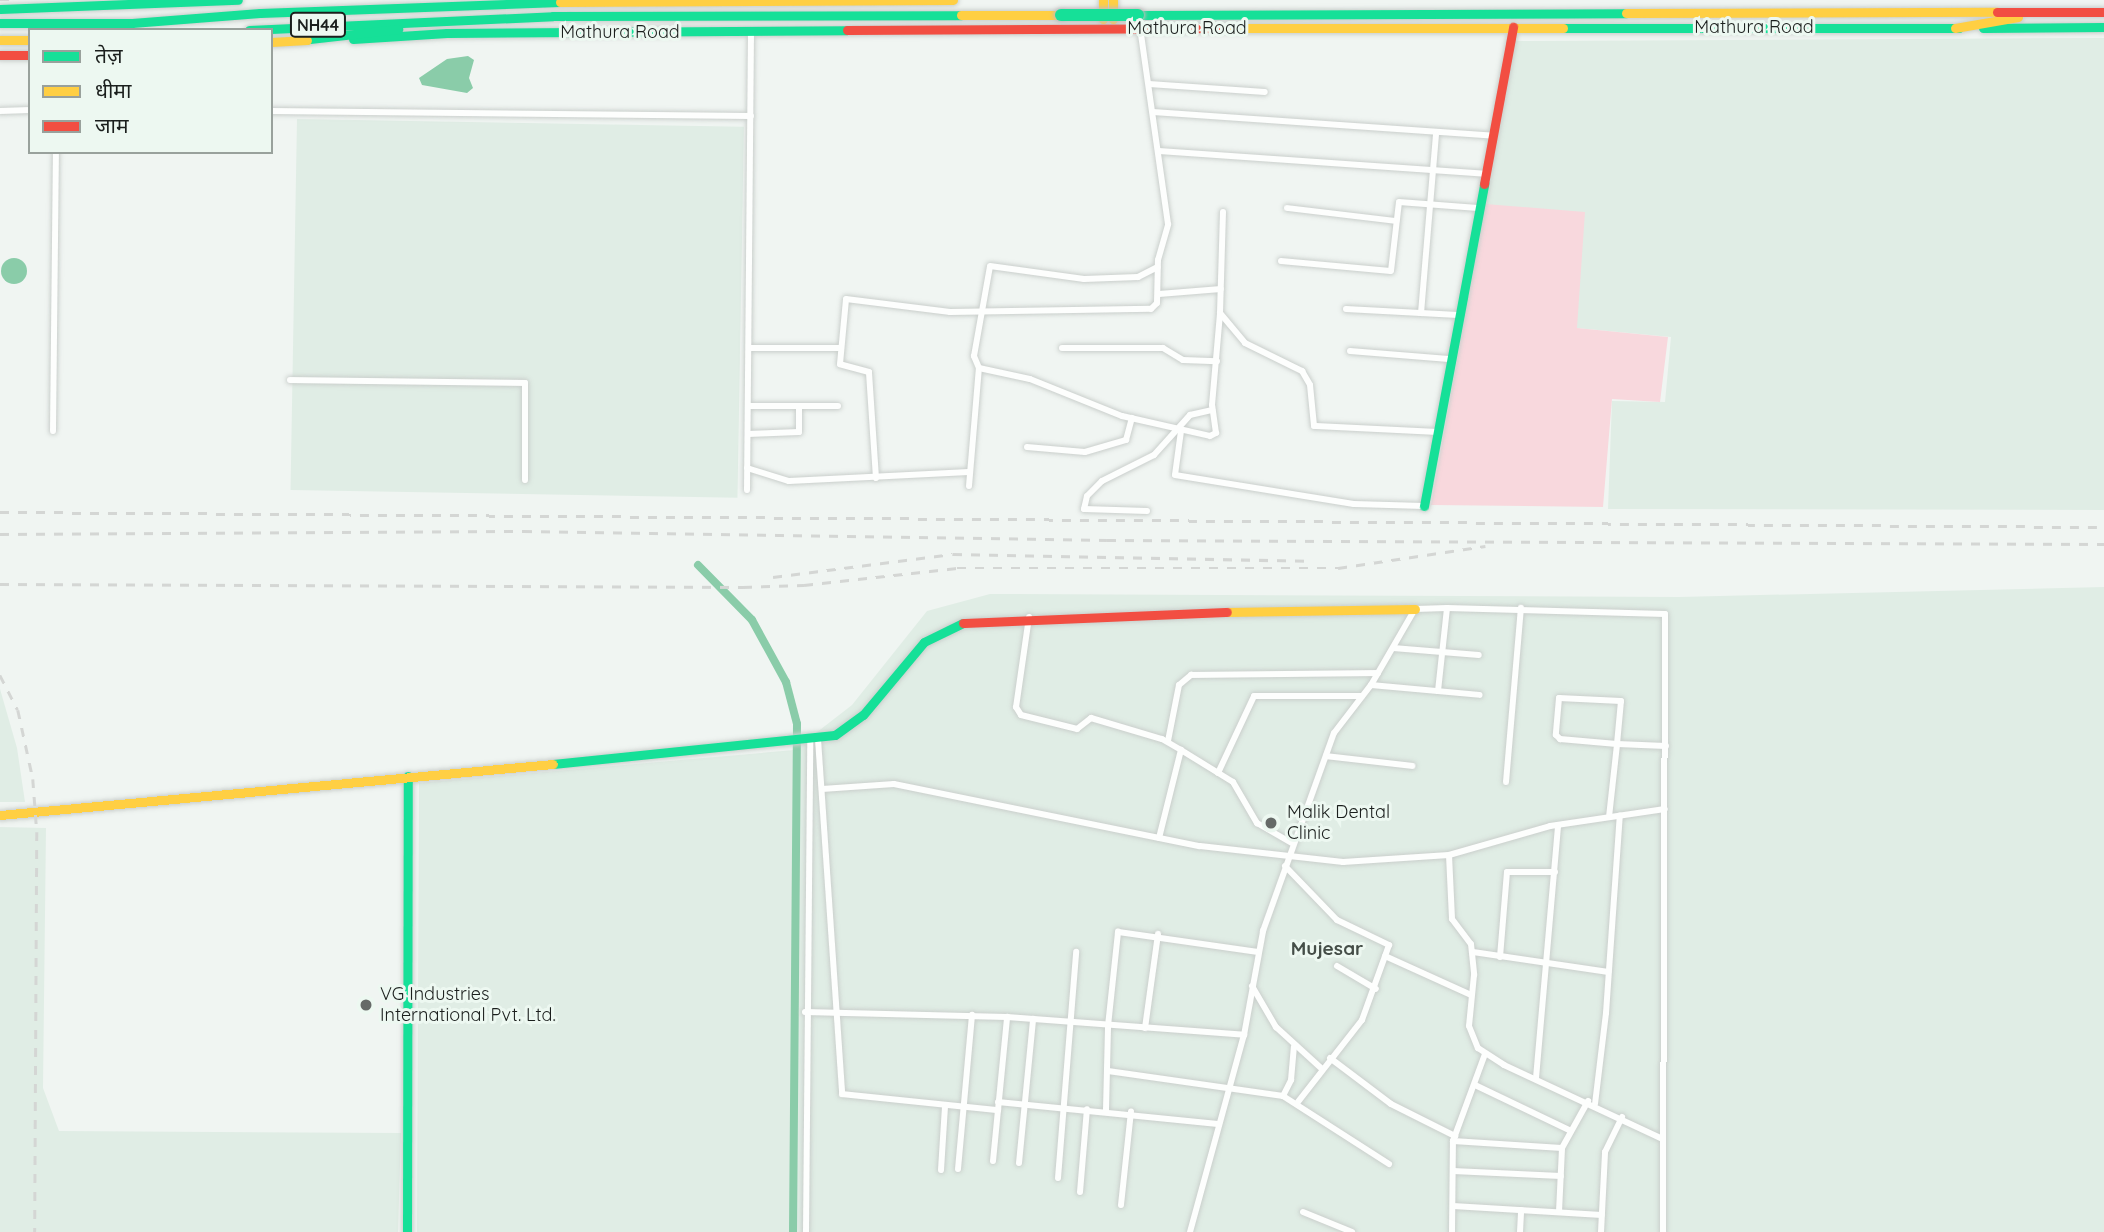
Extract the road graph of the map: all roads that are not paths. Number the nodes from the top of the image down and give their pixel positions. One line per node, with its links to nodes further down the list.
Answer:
1 (239, 0): 8 (main road)
2 (375, 0): 11 (main road)
3 (953, 0): 7 (main road, NH44)
4 (1103, 0): 16 (main road)
5 (1113, 0): 16 (main road)
6 (657, 1): 7 (main road, NH44); 11 (main road, Mathura Road / NH44)
7 (679, 1)
8 (146, 3): 9 (main road)
9 (41, 4): 10 (main road)
10 (0, 9)
11 (339, 10): 15 (main road, NH44)
12 (2042, 12): 13 (main road, NH44); 14 (main road, NH44, bridge); 20 (main road)
13 (2104, 12)
14 (436, 20): 21 (main road, NH44); 25 (main road)
15 (0, 23)
16 (1108, 27): 17 (main road, Mathura Road); 22 (main road, Mathura Road)
17 (1140, 27): 18 (main road, Mathura Road); 29 (street)
18 (1513, 27): 20 (main road, Mathura Road); 37 (main road)
19 (2104, 27): 20 (main road, Mathura Road)
20 (1955, 28)
21 (273, 29)
22 (751, 31): 25 (main road, Mathura Road); 35 (street)
23 (0, 40): 24 (main road)
24 (28, 40)
25 (301, 40): 26 (main road, Mathura Road)
26 (273, 43)
27 (0, 55): 28 (main road)
28 (28, 55)
29 (1149, 85): 30 (street); 34 (street)
30 (1265, 92)
31 (28, 110): 32 (street)
32 (0, 111)
33 (273, 111): 35 (street)
34 (1153, 113): 36 (street); 38 (street)
35 (751, 116): 56 (street)
36 (1436, 135): 37 (street); 40 (street)
37 (1494, 136): 41 (main road)
38 (1159, 151): 40 (street); 48 (street)
39 (56, 154): 70 (street)
40 (1435, 171): 41 (street); 42 (street)
41 (1485, 174): 44 (main road)
42 (1432, 205): 44 (street); 46 (street); 54 (street)
43 (1287, 208): 46 (street)
44 (1478, 208): 55 (main road)
45 (1223, 212): 49 (street)
46 (1396, 221): 47 (street)
47 (1281, 261)
48 (1158, 267): 50 (street); 51 (street)
49 (1221, 289): 50 (street); 53 (street)
50 (1159, 294): 51 (street)
51 (981, 309): 57 (street); 62 (street)
52 (1346, 309): 54 (street)
53 (1220, 313): 61 (street); 71 (street)
54 (1422, 313): 55 (street)
55 (1458, 315): 60 (main road)
56 (749, 348): 57 (street); 64 (street)
57 (841, 348): 76 (street)
58 (1062, 348): 61 (street)
59 (1350, 351): 60 (street)
60 (1449, 359): 71 (main road)
61 (1217, 361): 67 (street)
62 (979, 368): 68 (street); 75 (street)
63 (289, 380): 77 (street)
64 (748, 406): 65 (street); 72 (street)
65 (799, 406): 66 (street); 72 (street)
66 (838, 406)
67 (1212, 410): 69 (street); 69 (street)
68 (1132, 418): 69 (street); 73 (street)
69 (1178, 430): 80 (street); 81 (street)
70 (53, 432)
71 (1435, 432): 80 (main road)
72 (748, 434): 74 (street)
73 (1027, 447)
74 (747, 468): 76 (street); 79 (street)
75 (970, 472): 76 (street); 78 (street)
76 (876, 478)
77 (525, 481)
78 (969, 486)
79 (747, 490)
80 (1424, 506)
81 (1147, 511)
82 (1447, 608): 83 (street); 84 (street); 87 (street)
83 (1521, 608): 97 (street); 103 (street)
84 (1415, 609): 85 (main road); 86 (street)
85 (1029, 617): 94 (main road); 95 (street)
86 (1393, 648): 87 (street); 89 (street)
87 (1443, 652): 88 (street); 91 (street)
88 (1479, 655)
89 (1378, 673): 90 (street); 95 (street)
90 (1371, 685): 91 (street); 93 (street)
91 (1438, 691): 92 (street)
92 (1480, 695)
93 (1362, 696): 99 (street); 101 (street)
94 (811, 740): 102 (main road); 104 (street); 128 (street)
95 (1168, 741): 98 (street)
96 (1617, 744): 96 (street); 97 (street); 108 (street)
97 (1666, 746): 105 (street)
98 (1181, 750): 101 (street); 110 (street)
99 (1326, 756): 100 (street); 111 (street)
100 (1412, 765)
101 (1218, 773): 111 (street)
102 (408, 776): 106 (main road); 179 (main road)
103 (1506, 782)
104 (822, 789): 110 (street); 129 (street)
105 (1665, 809): 107 (street); 162 (street)
106 (0, 815)
107 (1620, 815): 108 (street); 124 (street)
108 (1608, 817): 109 (street)
109 (1558, 825): 113 (street); 115 (street)
110 (1159, 838): 112 (street)
111 (1292, 844): 112 (street)
112 (1290, 854): 113 (street); 114 (street)
113 (1449, 855): 119 (street)
114 (1285, 866): 117 (street); 120 (street)
115 (1555, 872): 121 (street); 122 (street)
116 (1158, 934): 117 (street); 134 (street); 135 (street)
117 (1259, 951): 125 (street)
118 (1076, 952): 133 (street)
119 (1472, 952): 121 (street); 127 (street)
120 (1385, 956): 126 (street); 127 (street)
121 (1500, 957): 122 (street)
122 (1549, 963): 124 (street); 142 (street)
123 (1337, 966): 126 (street)
124 (1609, 972): 150 (street)
125 (1252, 986): 136 (street); 137 (street)
126 (1376, 989): 139 (street)
127 (1471, 995): 138 (street)
128 (805, 1012): 129 (street); 180 (street)
129 (839, 1012): 130 (street); 151 (street)
130 (971, 1015): 131 (street); 152 (street)
131 (1007, 1017): 132 (street); 147 (street)
132 (1033, 1019): 133 (street); 149 (street)
133 (1071, 1022): 134 (street); 153 (street)
134 (1108, 1026): 135 (street); 141 (street)
135 (1145, 1028): 136 (street)
136 (1244, 1035): 144 (street)
137 (1294, 1047): 140 (street); 145 (street)
138 (1485, 1054): 142 (street); 143 (street)
139 (1330, 1058): 140 (street); 161 (street)
140 (1322, 1069): 148 (street)
141 (1108, 1071): 144 (street); 156 (street)
142 (1536, 1078): 146 (street)
143 (1475, 1085): 160 (street); 161 (street)
144 (1229, 1086): 145 (street); 159 (street)
145 (1283, 1096): 148 (street)
146 (1588, 1101): 150 (street); 160 (street)
147 (998, 1102): 149 (street); 155 (street)
148 (1298, 1102): 166 (street)
149 (1025, 1104): 153 (street); 165 (street)
150 (1595, 1104): 158 (street)
151 (945, 1107): 152 (street); 167 (street)
152 (962, 1108): 155 (street); 168 (street)
153 (1060, 1108): 154 (street); 171 (street)
154 (1087, 1109): 156 (street); 172 (street)
155 (998, 1110): 164 (street)
156 (1106, 1110): 157 (street)
157 (1130, 1112): 159 (street); 173 (street)
158 (1622, 1117): 162 (street); 178 (street)
159 (1218, 1124): 181 (street)
160 (1572, 1131): 163 (street)
161 (1454, 1139): 163 (street); 169 (street)
162 (1663, 1139): 186 (street)
163 (1562, 1148): 170 (street)
164 (993, 1161)
165 (1019, 1163)
166 (1388, 1164)
167 (941, 1170)
168 (958, 1170)
169 (1453, 1171): 170 (street); 174 (street)
170 (1561, 1176): 177 (street)
171 (1058, 1178)
172 (1080, 1192)
173 (1121, 1205)
174 (1453, 1206): 175 (street); 183 (street)
175 (1521, 1210): 177 (street); 184 (street)
176 (1303, 1212): 182 (street)
177 (1559, 1213): 178 (street)
178 (1602, 1215): 185 (street)
179 (407, 1232)
180 (806, 1232)
181 (1190, 1232)
182 (1352, 1232)
183 (1452, 1232)
184 (1520, 1232)
185 (1601, 1232)
186 (1663, 1232)

